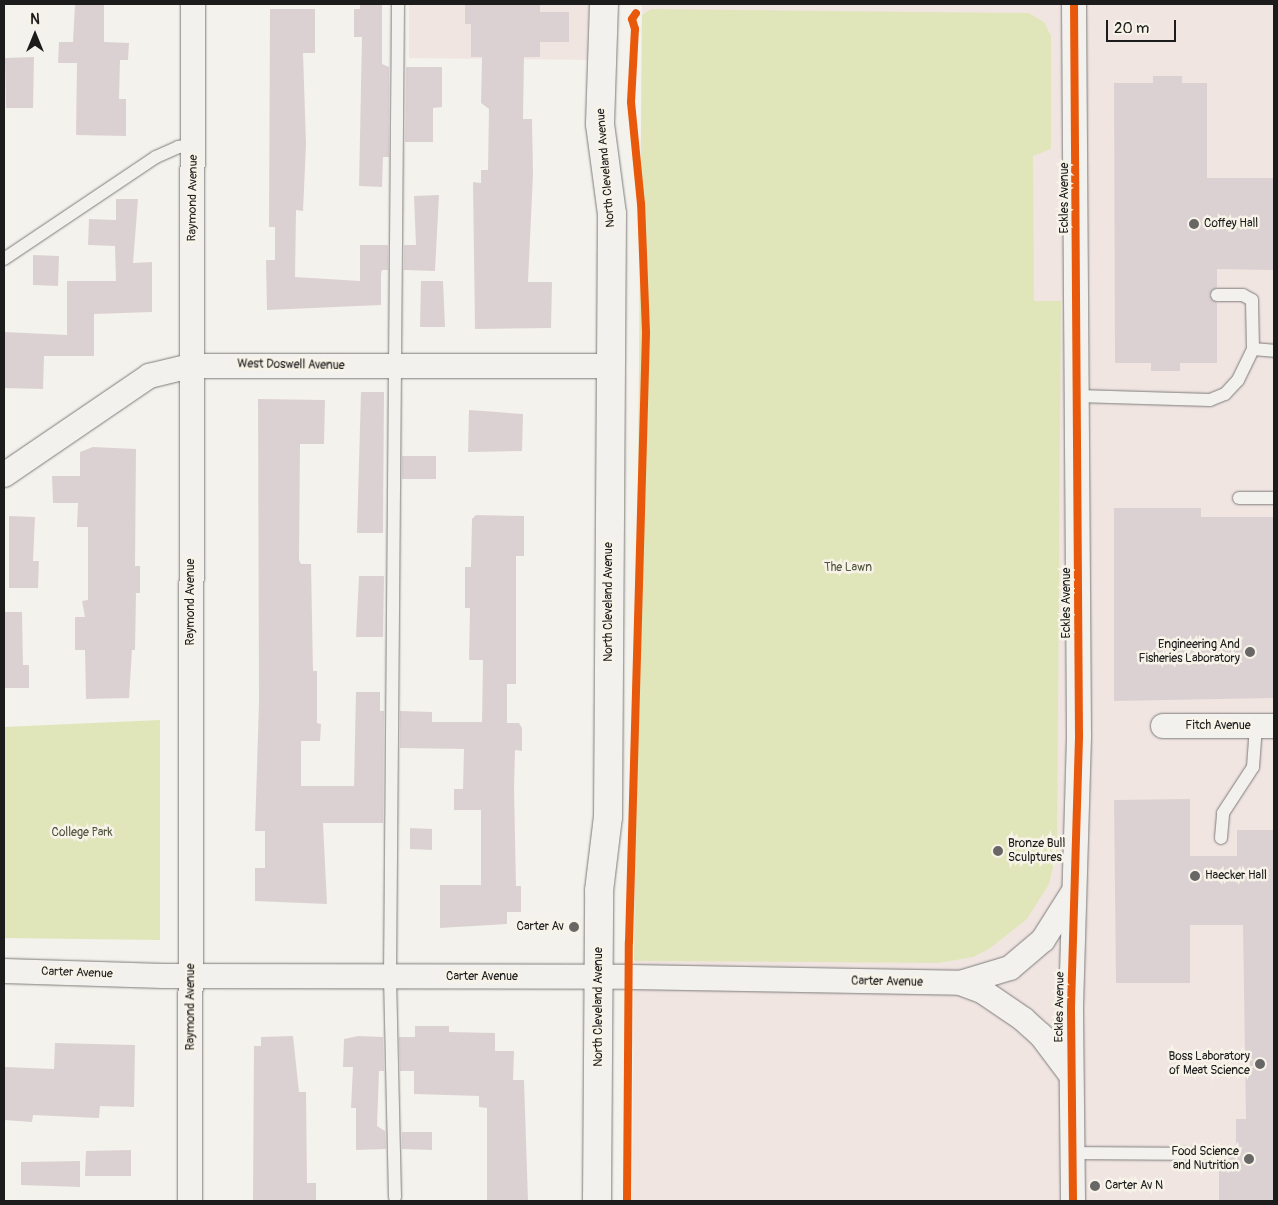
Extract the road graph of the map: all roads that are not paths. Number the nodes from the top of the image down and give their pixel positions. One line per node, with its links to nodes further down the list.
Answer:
1 (193, 4): 5 (street, Raymond Avenue)
2 (398, 4): 12 (lane)
3 (604, 4): 11 (main road, North Cleveland Avenue)
4 (1074, 4): 13 (street, Eckles Avenue)
5 (193, 145): 6 (lane); 10 (street, Raymond Avenue)
6 (4, 259)
7 (1217, 295): 8 (lane)
8 (1253, 349): 9 (lane); 13 (lane)
9 (1274, 351)
10 (190, 366): 12 (street, West Doswell Avenue); 14 (street, West Doswell Avenue); 22 (street, Raymond Avenue)
11 (610, 366): 12 (street, West Doswell Avenue); 24 (main road, North Cleveland Avenue)
12 (397, 367): 23 (lane)
13 (1077, 396): 20 (street, Eckles Avenue)
14 (4, 475)
15 (1239, 498): 16 (lane)
16 (1274, 498)
17 (1163, 726): 18 (street, Fitch Avenue)
18 (1265, 726): 19 (lane)
19 (1221, 838)
20 (1074, 889): 25 (street, Carter Avenue); 26 (street, Eckles Avenue)
21 (4, 971): 22 (street, Carter Avenue)
22 (192, 976): 23 (street, Carter Avenue); 30 (street, Raymond Avenue)
23 (390, 977): 24 (street, Carter Avenue); 29 (lane)
24 (599, 977): 25 (street, Carter Avenue); 31 (main road, North Cleveland Avenue)
25 (960, 984): 26 (street, Carter Avenue)
26 (1071, 1074): 27 (street, Eckles Avenue)
27 (1073, 1153): 28 (lane); 32 (street, Eckles Avenue)
28 (1204, 1154)
29 (395, 1197)
30 (190, 1201)
31 (597, 1201)
32 (1073, 1201)

